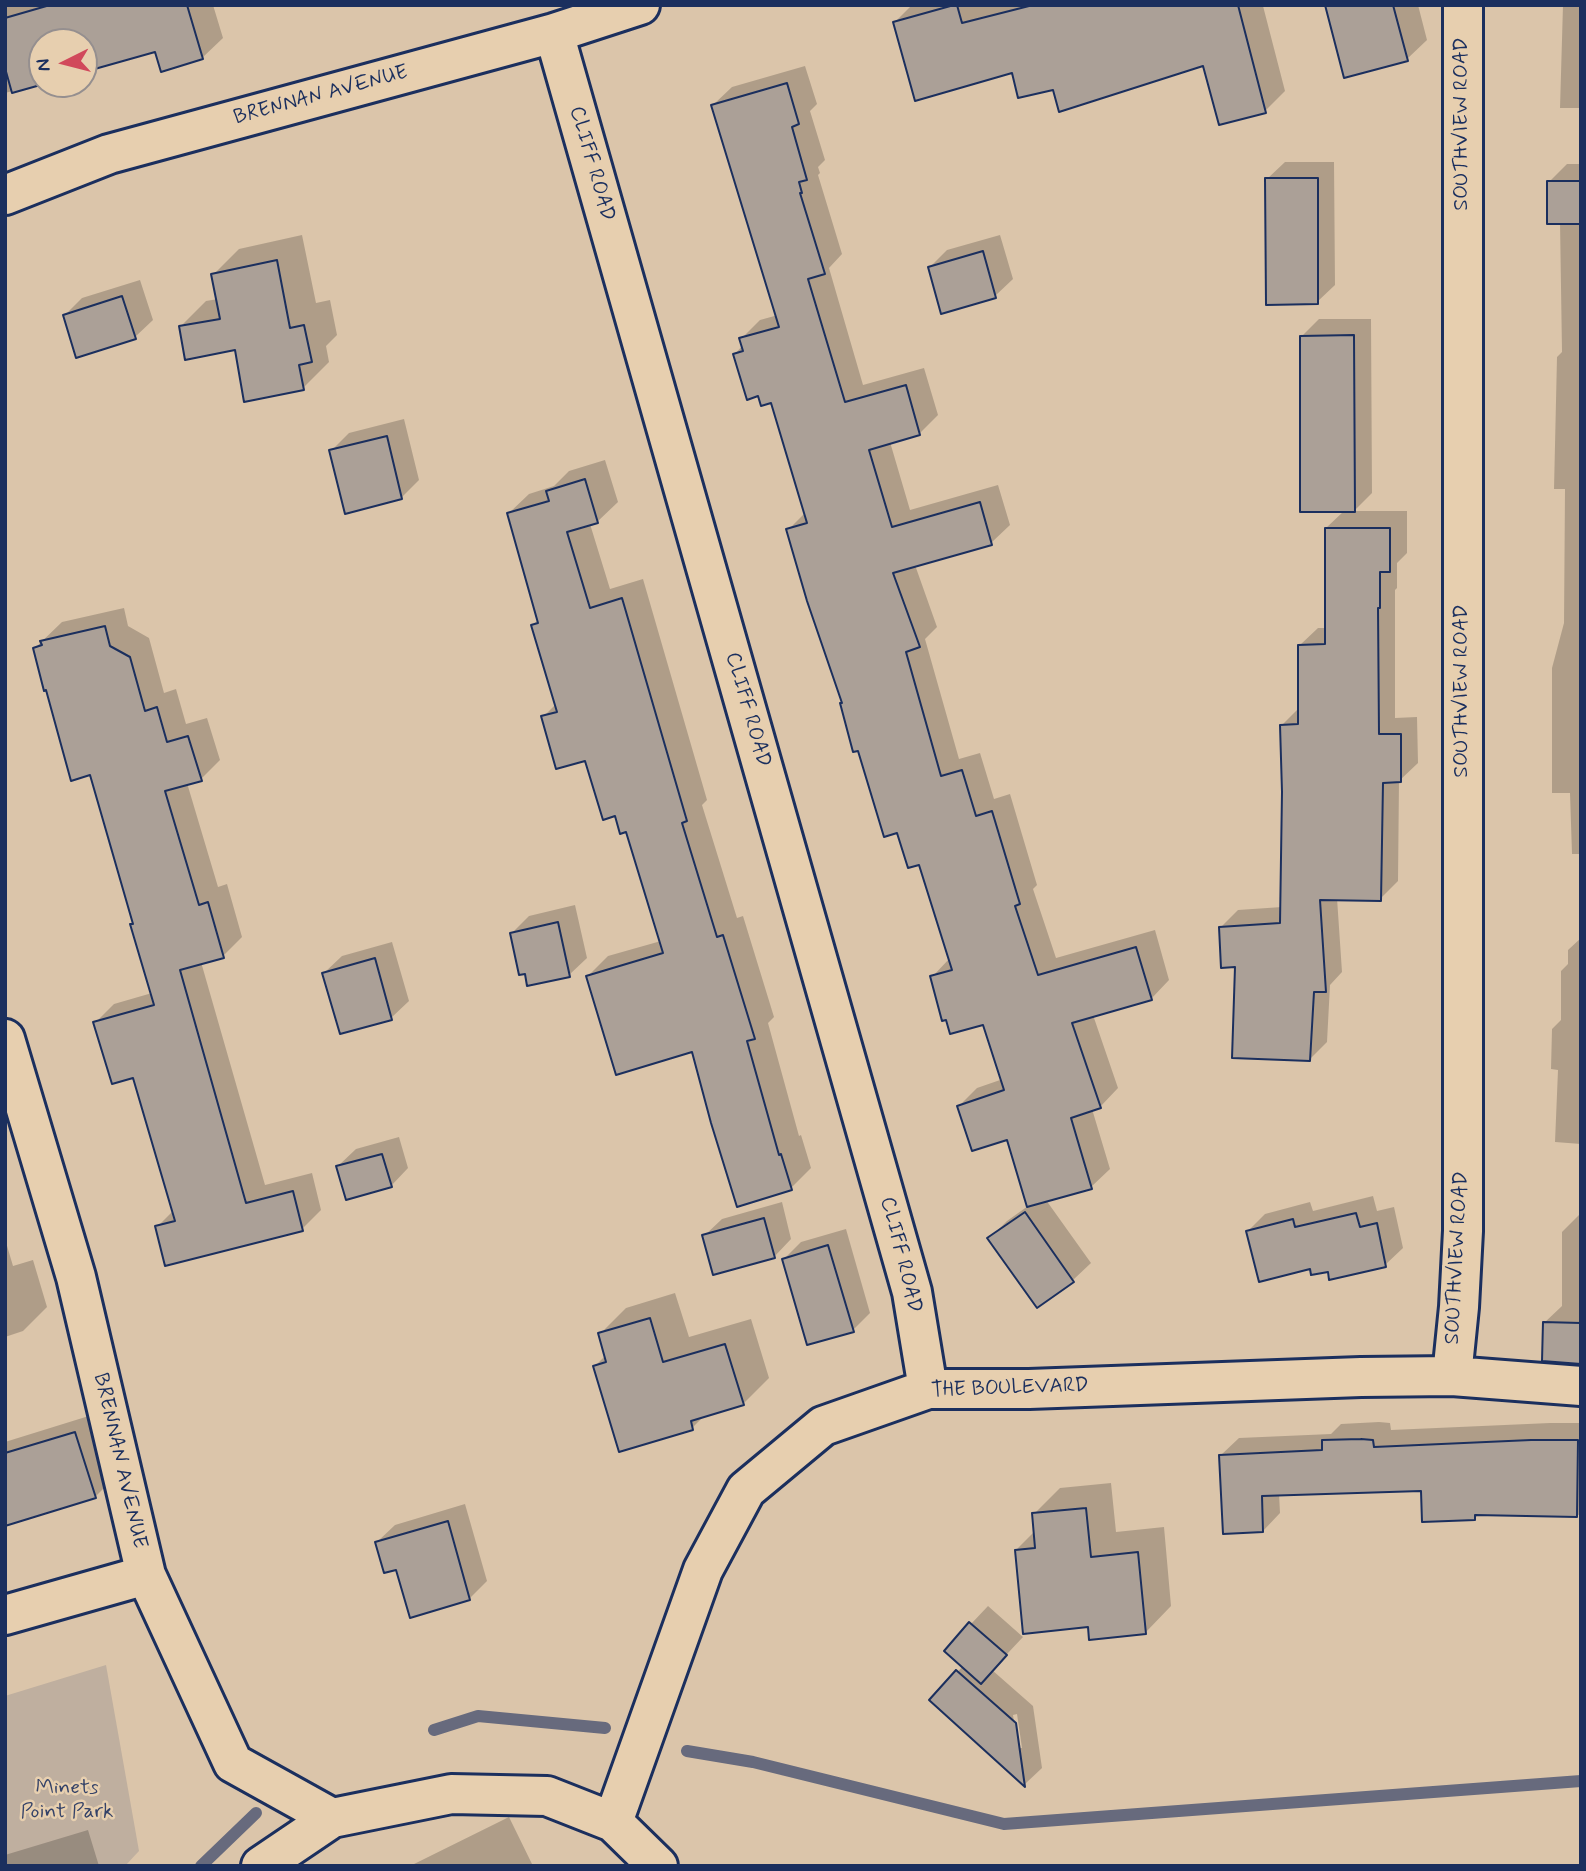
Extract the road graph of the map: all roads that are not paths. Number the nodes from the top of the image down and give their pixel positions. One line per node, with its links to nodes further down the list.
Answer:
1 (640, 5): 3 (street, BRENNAN AVENUE)
2 (1462, 5): 6 (street, SOUTHVIEW ROAD)
3 (554, 33): 4 (street, BRENNAN AVENUE); 8 (street, CLIFF ROAD)
4 (5, 195)
5 (5, 1039): 9 (street, BRENNAN AVENUE)
6 (1452, 1376): 7 (street, THE BOULEVARD); 8 (street, THE BOULEVARD)
7 (1581, 1386)
8 (928, 1389): 12 (street, THE BOULEVARD)
9 (146, 1575): 10 (street); 11 (street, BRENNAN AVENUE)
10 (5, 1615)
11 (332, 1818): 12 (street); 13 (street)
12 (613, 1822): 14 (street)
13 (261, 1866)
14 (658, 1866)

